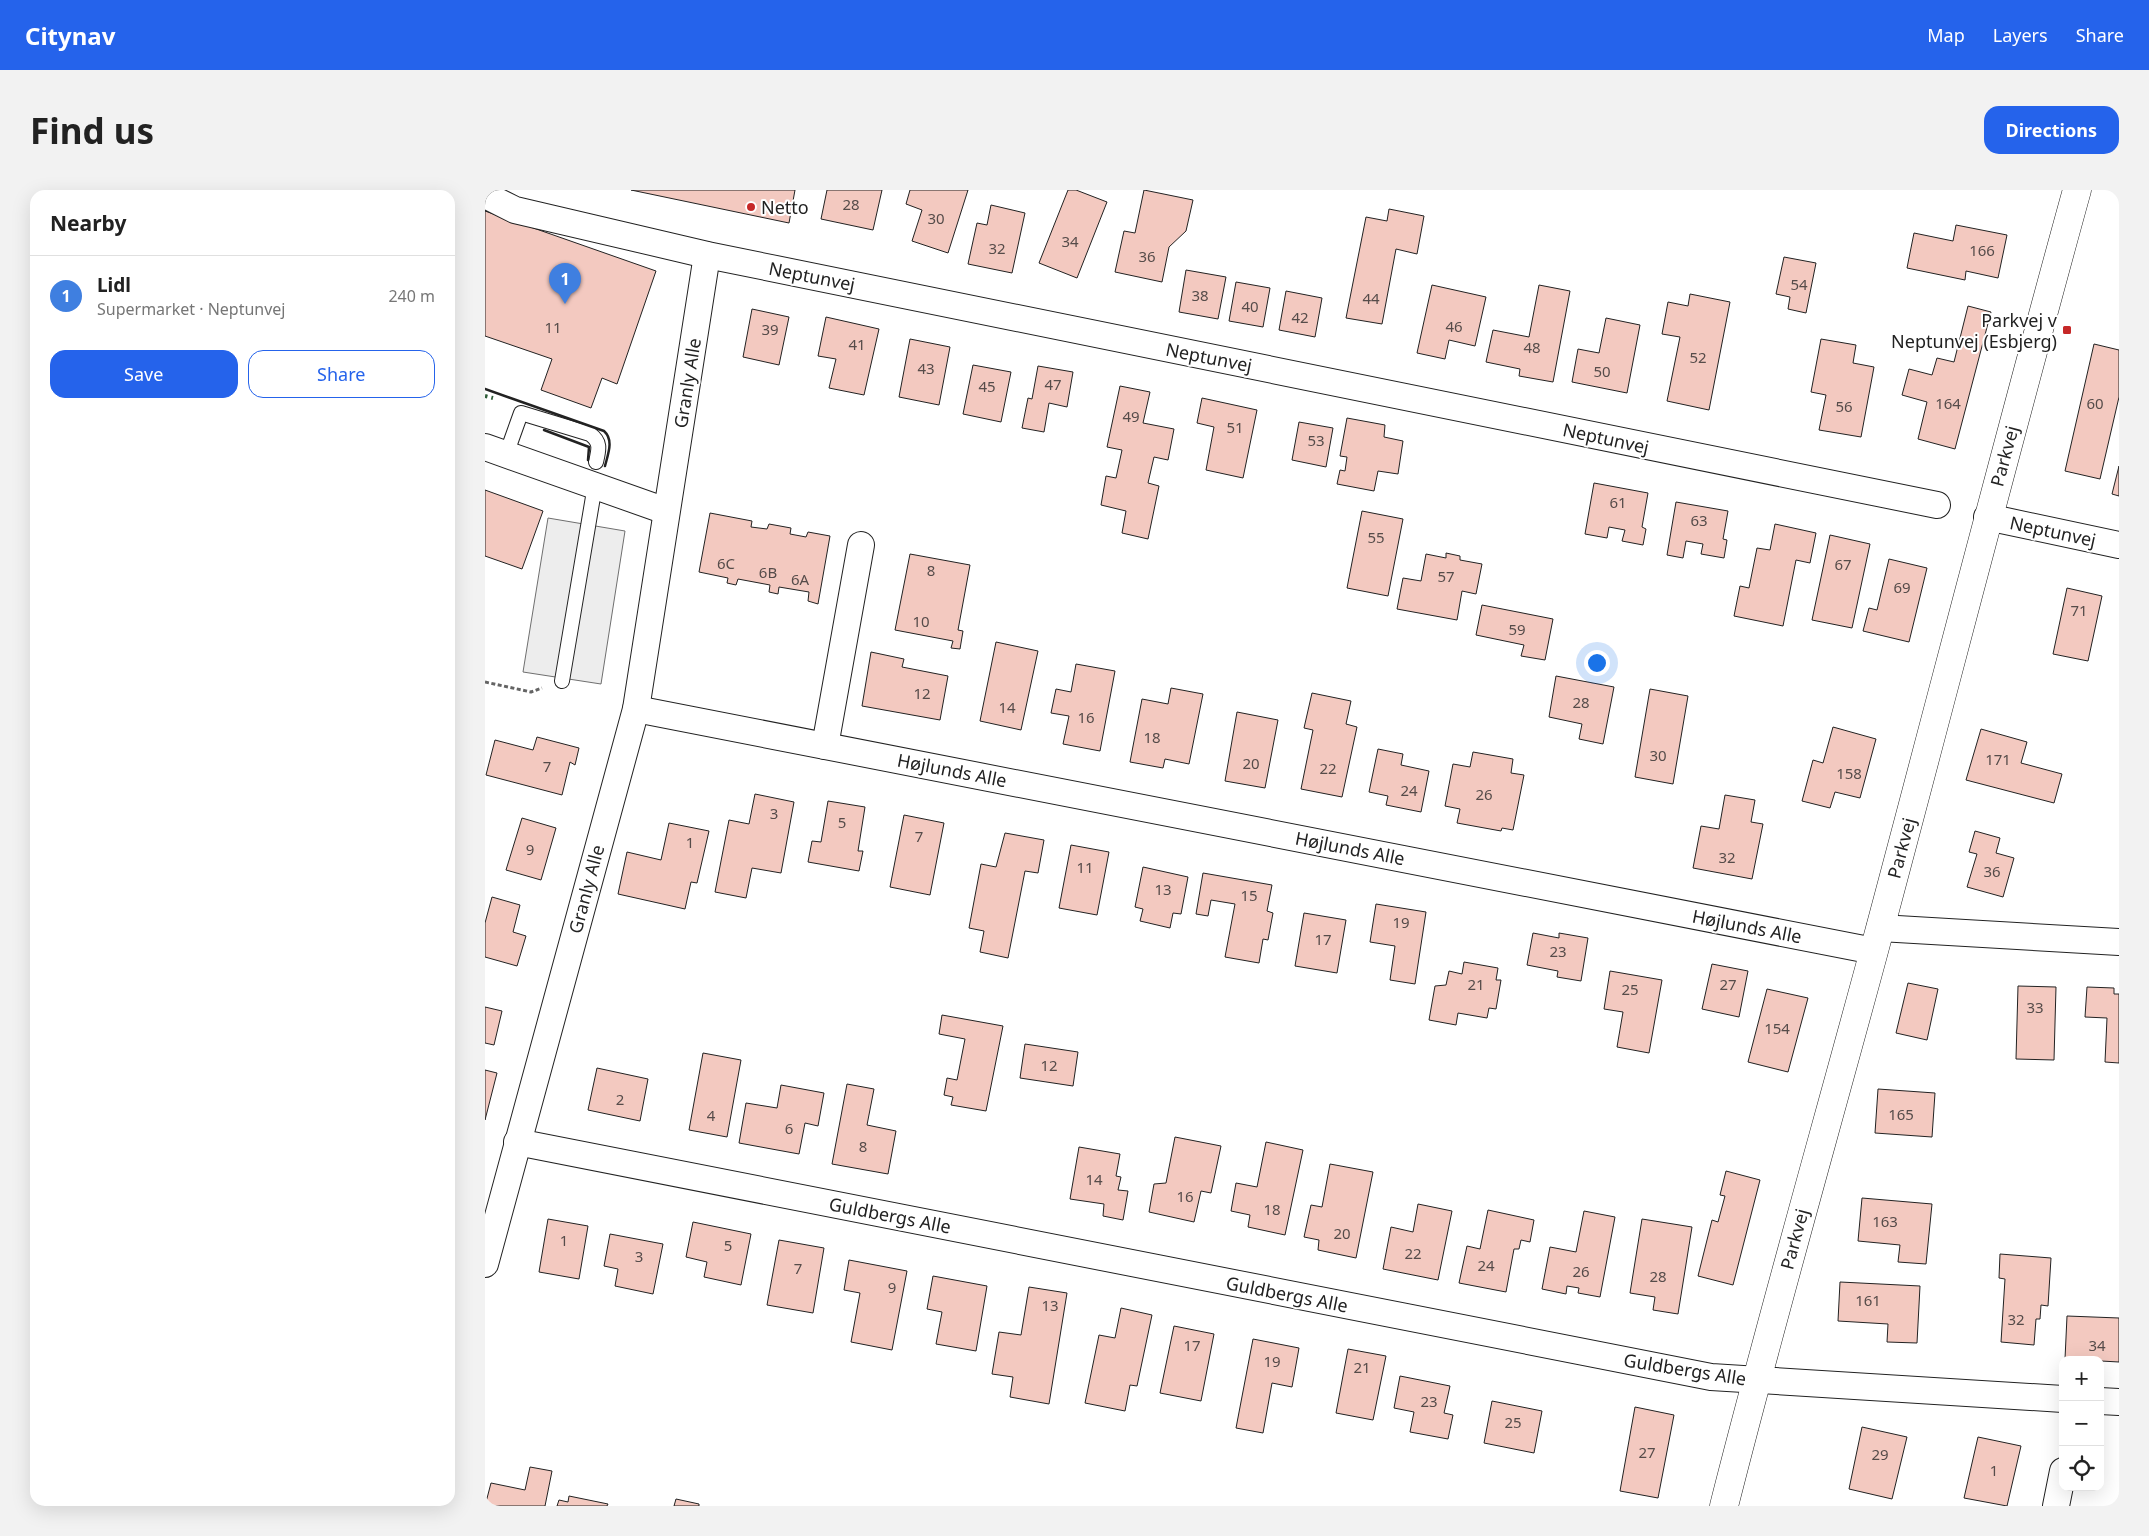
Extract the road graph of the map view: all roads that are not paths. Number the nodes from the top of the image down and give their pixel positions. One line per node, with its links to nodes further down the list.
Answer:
1 (2077, 190): 8 (street, Parkvej)
2 (485, 194): 3 (street, Neptunvej)
3 (707, 255): 6 (street, Neptunvej); 7 (street, Granly Alle)
4 (496, 451): 5 (street); 5 (lane)
5 (596, 473): 7 (street); 11 (lane)
6 (1937, 505)
7 (667, 510): 12 (street, Granly Alle)
8 (1987, 517): 10 (street, Neptunvej); 14 (street, Parkvej)
9 (861, 545): 13 (street)
10 (2119, 545)
11 (562, 681)
12 (635, 709): 13 (street, Højlunds Alle); 16 (street, Granly Alle)
13 (825, 746): 14 (street, Højlunds Alle)
14 (1877, 939): 15 (street, Højlunds Alle); 18 (street, Parkvej)
15 (2119, 942)
16 (517, 1142): 17 (street, Granly Alle); 18 (street, Guldbergs Alle)
17 (485, 1264)
18 (1755, 1381): 19 (street, Guldbergs Alle); 23 (street, Parkvej)
19 (2059, 1399)
20 (2104, 1401): 21 (street)
21 (2119, 1402)
22 (2059, 1491): 24 (street)
23 (1724, 1506)
24 (2056, 1506)

